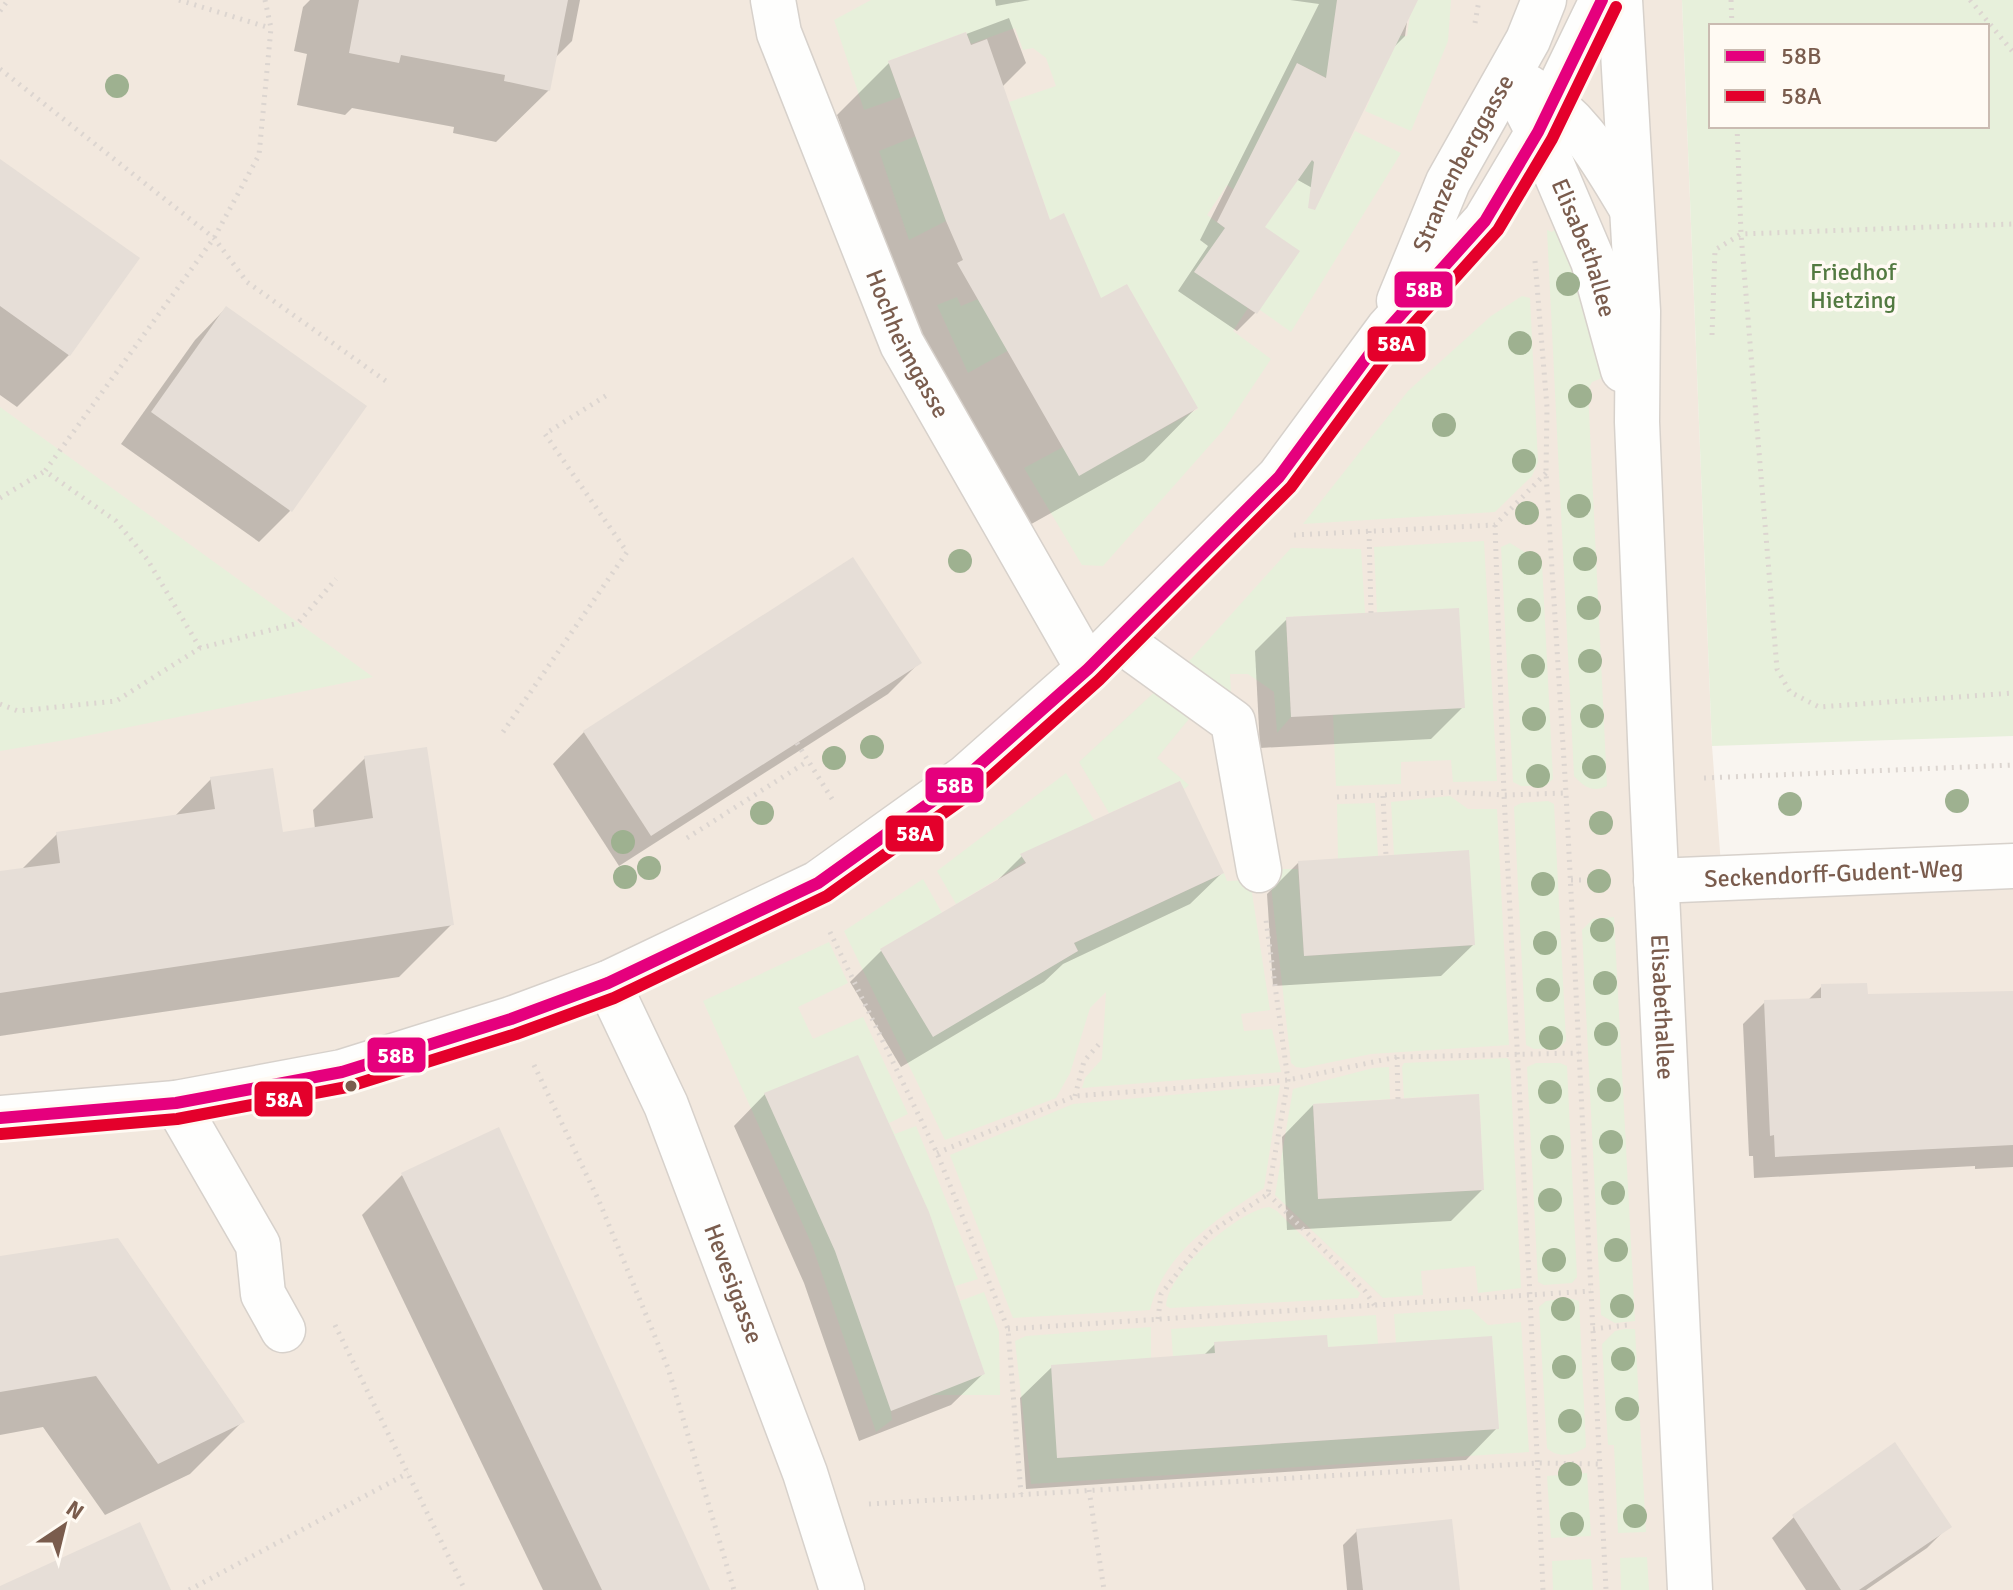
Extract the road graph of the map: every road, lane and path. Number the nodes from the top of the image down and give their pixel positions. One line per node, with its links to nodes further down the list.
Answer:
1 (8, 0): 10 (path)
2 (179, 0): 12 (path)
3 (265, 0): 12 (path)
4 (773, 0): 37 (street, Hochheimgasse)
5 (1544, 0): 15 (street, Stranzenberggasse)
6 (1602, 0): 16 (street, Stranzenberggasse)
7 (1620, 0): 18 (street, Elisabethallee)
8 (1731, 0): 11 (path)
9 (1970, 0): 13 (path)
10 (0, 11)
11 (1732, 24)
12 (271, 28): 21 (path)
13 (2013, 52)
14 (0, 69): 21 (path)
15 (1509, 76): 16 (street, Elisabethallee); 23 (street, Stranzenberggasse)
16 (1546, 117): 18 (street, Elisabethallee); 23 (street, Stranzenberggasse); 27 (street, Elisabethallee)
17 (1737, 128): 20 (path)
18 (1633, 212): 27 (street, Elisabethallee)
19 (2013, 224): 20 (path)
20 (1741, 234): 24 (path); 38 (path)
21 (214, 238): 25 (path); 28 (path)
22 (1534, 253): 29 (path)
23 (1388, 329): 33 (street, Stranzenberggasse)
24 (1712, 335)
25 (390, 384)
26 (607, 395): 40 (path)
27 (1637, 422): 54 (street, Elisabethallee)
28 (45, 471): 30 (path); 36 (path)
29 (1546, 473): 31 (path); 45 (path)
30 (0, 498)
31 (1495, 525): 32 (path); 46 (path)
32 (1369, 531): 33 (path); 35 (path)
33 (1217, 539): 37 (street, Stranzenberggasse)
34 (336, 579): 36 (path)
35 (1371, 613)
36 (200, 648): 39 (path)
37 (1103, 654): 53 (street); 55 (street, Stranzenberggasse)
38 (2013, 693)
39 (0, 704)
40 (503, 732)
41 (797, 743): 42 (path)
42 (808, 761): 49 (path); 50 (path)
43 (2013, 765): 44 (path)
44 (1704, 778)
45 (1566, 793): 46 (path); 59 (path)
46 (1504, 795): 47 (path); 60 (path)
47 (1383, 796): 48 (path); 51 (path)
48 (1337, 797)
49 (834, 802)
50 (687, 838)
51 (1386, 856)
52 (2013, 866): 54 (street, Seckendorff-Gudent-Weg)
53 (1259, 870): 62 (path)
54 (1656, 881): 88 (street, Elisabethallee)
55 (809, 888): 56 (street, Stranzenberggasse); 67 (path)
56 (608, 983): 57 (street, Stranzenberggasse); 80 (street, Hevesigasse)
57 (511, 1019): 65 (street, Stranzenberggasse); 83 (path)
58 (1101, 1042): 63 (path)
59 (1579, 1053): 60 (path); 69 (path)
60 (1518, 1054): 61 (path); 70 (path)
61 (1397, 1057): 62 (path); 64 (path)
62 (1288, 1080): 63 (path); 68 (path)
63 (1075, 1096): 67 (path)
64 (1398, 1099)
65 (176, 1103): 66 (street, Stranzenberggasse); 74 (street)
66 (0, 1118)
67 (937, 1153): 73 (path)
68 (1268, 1194): 71 (path); 72 (path)
69 (1591, 1291): 70 (path); 76 (path)
70 (1530, 1296): 71 (path); 75 (path)
71 (1375, 1306): 72 (path)
72 (1158, 1319): 73 (path)
73 (1008, 1329): 79 (path)
74 (283, 1330): 77 (path)
75 (1538, 1463): 76 (path); 78 (path); 86 (path)
76 (1599, 1464): 87 (path)
77 (408, 1473): 81 (path); 82 (path)
78 (1089, 1490): 79 (path); 85 (path)
79 (1021, 1494): 80 (path)
80 (816, 1508): 84 (street, Hevesigasse)
81 (189, 1590)
82 (465, 1590)
83 (734, 1590)
84 (842, 1590)
85 (1104, 1590)
86 (1543, 1590)
87 (1606, 1590)
88 (1690, 1590)

